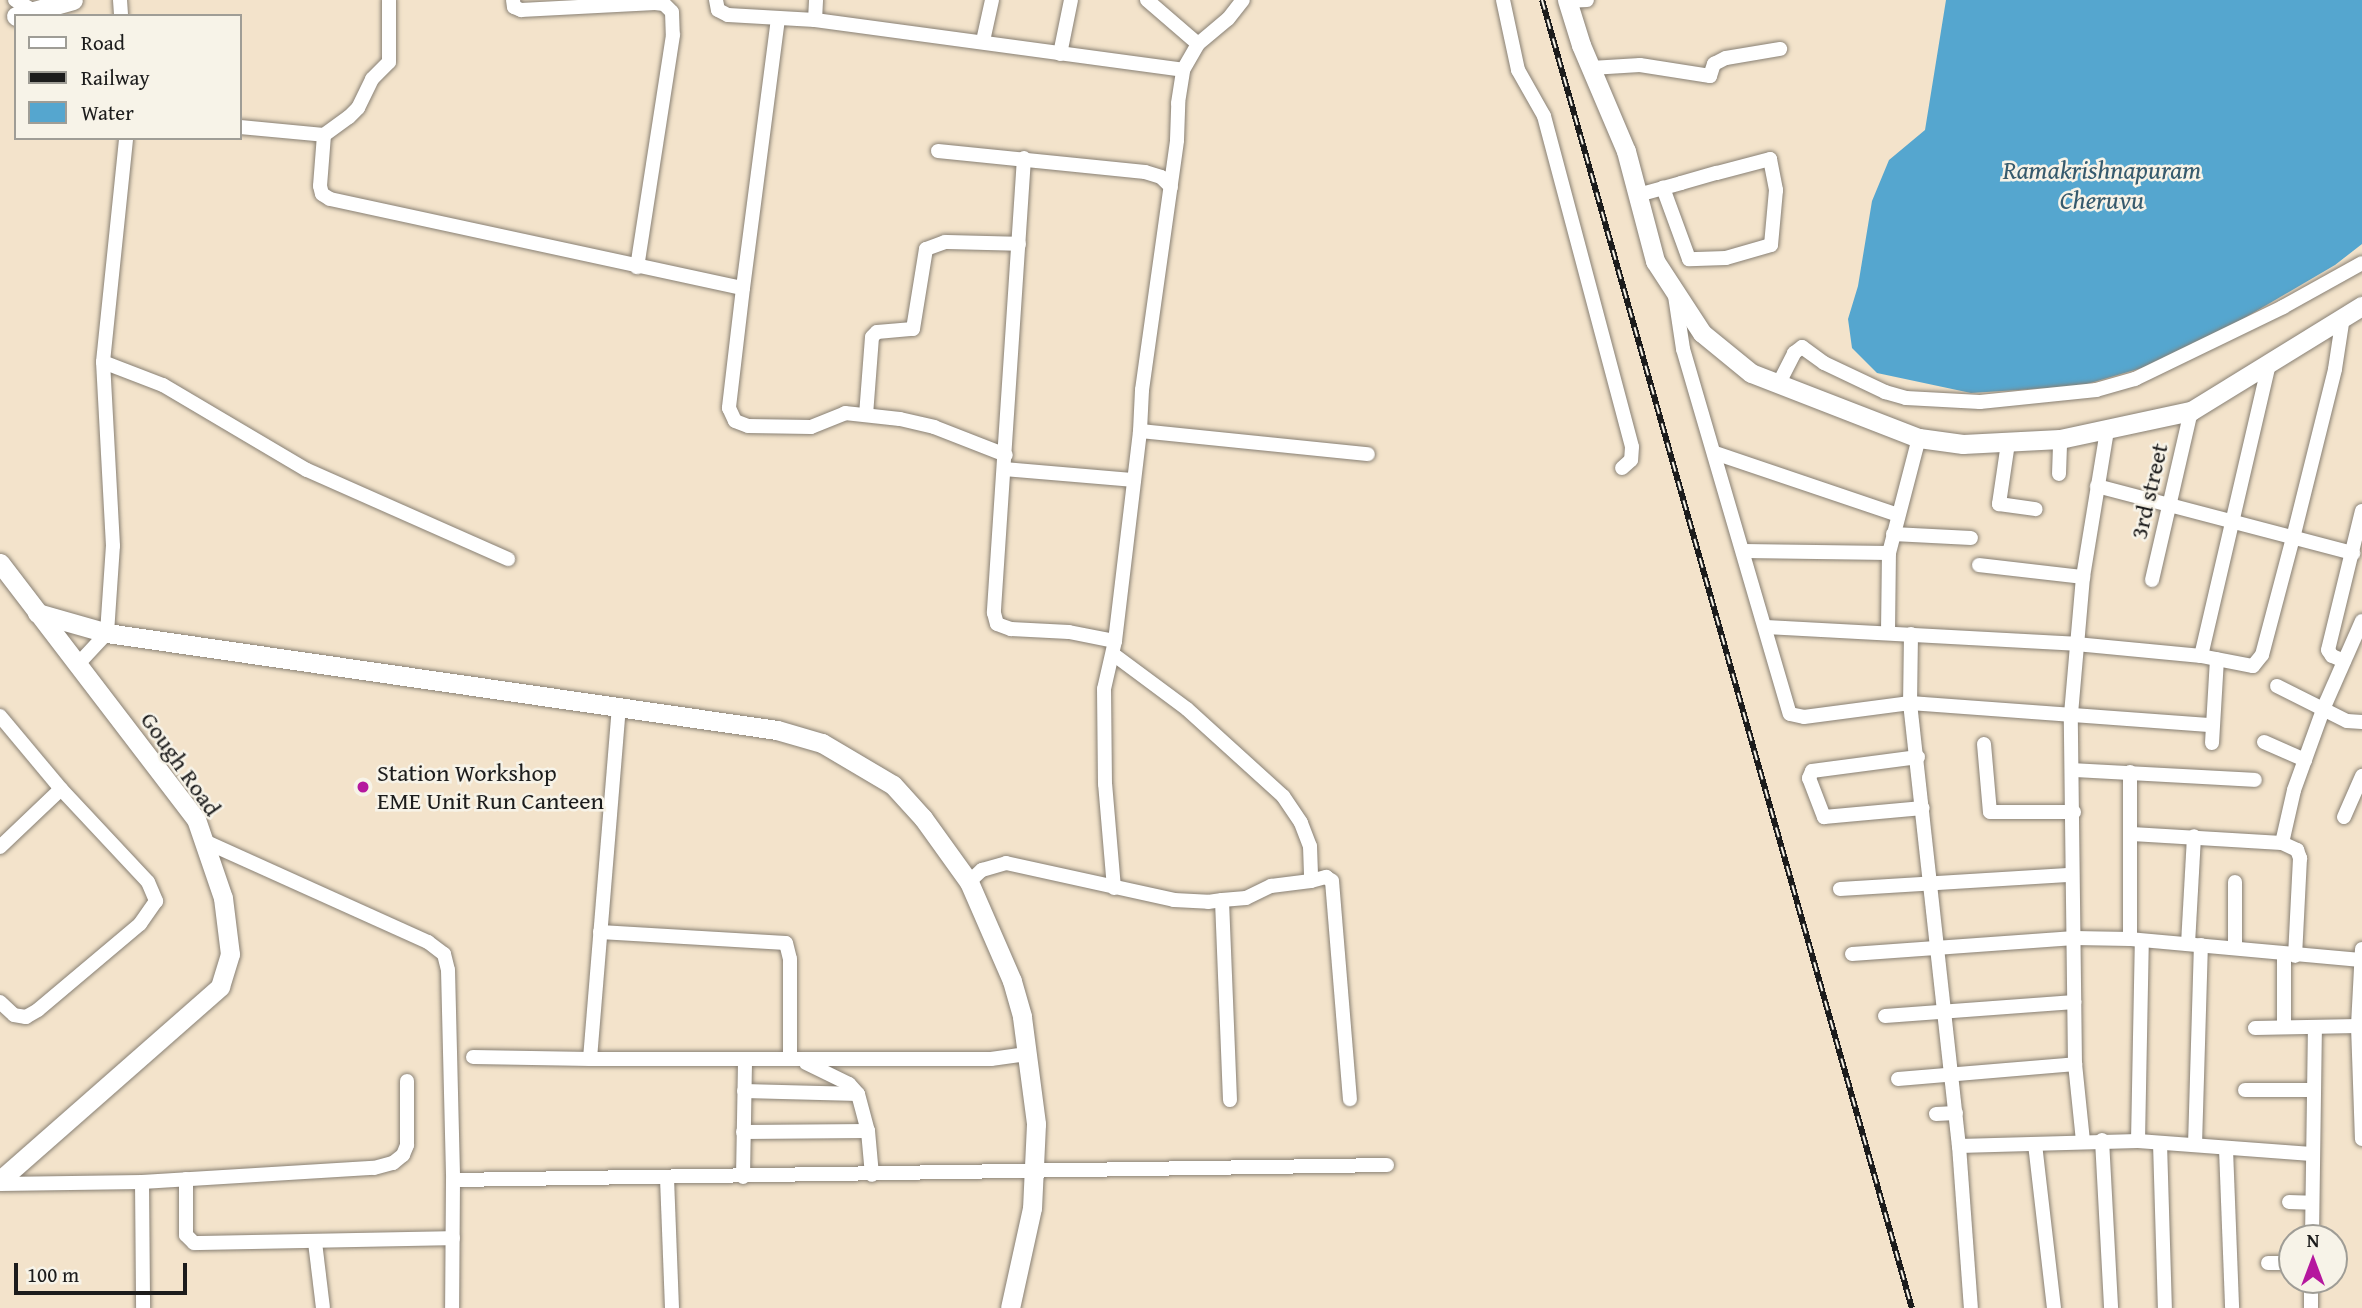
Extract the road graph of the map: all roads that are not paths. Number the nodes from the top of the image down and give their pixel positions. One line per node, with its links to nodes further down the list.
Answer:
1 (15, 0): 13 (street)
2 (73, 0): 13 (street)
3 (389, 0): 23 (street)
4 (513, 0): 32 (street)
5 (716, 0): 14 (street)
6 (816, 0): 15 (street)
7 (992, 0): 16 (street)
8 (1071, 0): 19 (street)
9 (1147, 0): 17 (street)
10 (1243, 0): 17 (street)
11 (1503, 0): 50 (street)
12 (1574, 0): 20 (street)
13 (34, 10)
14 (778, 18): 15 (street); 33 (street)
15 (815, 20): 16 (street)
16 (983, 41): 19 (street)
17 (1198, 44): 21 (street)
18 (1780, 49): 20 (street)
19 (1060, 54): 21 (street)
20 (1591, 68): 29 (street)
21 (1183, 70): 27 (street)
22 (242, 127): 23 (street)
23 (324, 135): 32 (street)
24 (126, 140): 37 (street)
25 (938, 151): 26 (street)
26 (1024, 158): 27 (street); 30 (street)
27 (1171, 187): 42 (street)
28 (1663, 188): 28 (street); 29 (street)
29 (1638, 195): 34 (street)
30 (1018, 244): 41 (street); 49 (street)
31 (2362, 263): 39 (street)
32 (637, 267): 33 (street)
33 (743, 288): 41 (street)
34 (1675, 295): 39 (street); 47 (street)
35 (2362, 306): 36 (street)
36 (2343, 317): 38 (street); 61 (street)
37 (103, 362): 65 (street); 74 (street)
38 (2269, 363): 40 (street); 58 (street)
39 (1779, 383): 44 (street)
40 (2191, 411): 43 (street); 54 (street, 3rd street)
41 (866, 415): 49 (street)
42 (1140, 431): 48 (street); 52 (street)
43 (2107, 431): 45 (street); 53 (street)
44 (1919, 438): 46 (street); 57 (street)
45 (2060, 439): 46 (street); 51 (street)
46 (2008, 443): 55 (street)
47 (1715, 453): 57 (street); 62 (street)
48 (1368, 454)
49 (1006, 462): 52 (street); 77 (street)
50 (1622, 468)
51 (2059, 474)
52 (1134, 480): 77 (street)
53 (2097, 486): 54 (street); 68 (street)
54 (2169, 505): 58 (street); 69 (street, 3rd street)
55 (2036, 509)
56 (2362, 511): 63 (street)
57 (1898, 516): 59 (street)
58 (2231, 522): 61 (street); 78 (street)
59 (1893, 534): 60 (street); 64 (street)
60 (1971, 538)
61 (2293, 538): 63 (street); 79 (street)
62 (1744, 551): 64 (street); 72 (street)
63 (2353, 553): 80 (street)
64 (1889, 554): 73 (street)
65 (508, 559)
66 (0, 564): 70 (street, Gough Road)
67 (1979, 565): 68 (street)
68 (2083, 577): 76 (street)
69 (2152, 580)
70 (37, 613): 74 (street); 81 (street, Gough Road)
71 (2362, 621): 80 (street)
72 (1766, 627): 73 (street); 83 (street)
73 (1888, 632): 75 (street)
74 (107, 633): 81 (street); 84 (street)
75 (1911, 634): 76 (street); 83 (street)
76 (2076, 644): 78 (street); 86 (street)
77 (1114, 647): 109 (street); 113 (street)
78 (2201, 656): 79 (street)
79 (2217, 659): 89 (street)
80 (2344, 662): 85 (street)
81 (79, 663): 105 (street, Gough Road)
82 (2277, 686): 85 (street)
83 (1910, 703): 86 (street); 93 (street)
84 (619, 706): 111 (street); 116 (street)
85 (2323, 707): 88 (street); 94 (street)
86 (2071, 714): 89 (street); 95 (street)
87 (0, 716): 99 (street)
88 (2362, 723)
89 (2212, 725): 91 (street)
90 (2263, 742): 94 (street)
91 (2212, 743)
92 (1984, 744): 101 (street)
93 (1917, 757): 100 (street); 100 (street)
94 (2305, 760): 106 (street)
95 (2073, 770): 96 (street); 101 (street)
96 (2130, 772): 98 (street); 103 (street)
97 (2362, 776): 102 (street)
98 (2255, 780)
99 (61, 789): 107 (street); 126 (street)
100 (1923, 808): 112 (street)
101 (2074, 812): 108 (street)
102 (2344, 817)
103 (2132, 834): 104 (street); 118 (street)
104 (2194, 836): 106 (street); 119 (street)
105 (204, 841): 170 (street); 171 (street, Gough Road)
106 (2282, 843): 124 (street)
107 (0, 847)
108 (2072, 875): 112 (street); 117 (street)
109 (1311, 881): 115 (street); 148 (street)
110 (2235, 881): 120 (street)
111 (969, 882): 113 (street); 134 (street)
112 (1930, 882): 114 (street); 121 (street)
113 (1114, 888): 115 (street)
114 (1840, 889)
115 (1222, 900): 149 (street)
116 (600, 932): 136 (street); 137 (street)
117 (2074, 938): 118 (street); 121 (street); 127 (street)
118 (2136, 940): 119 (street); 157 (street)
119 (2195, 944): 120 (street); 160 (street)
120 (2235, 947): 124 (street)
121 (1939, 948): 123 (street); 128 (street)
122 (2362, 949): 125 (street)
123 (1852, 954)
124 (2290, 955): 125 (street); 130 (street)
125 (2362, 960): 133 (street)
126 (0, 1002)
127 (2074, 1002): 128 (street); 139 (street)
128 (1944, 1011): 129 (street); 140 (street)
129 (1885, 1016)
130 (2284, 1027): 131 (street); 132 (street)
131 (2315, 1027): 133 (street); 145 (street)
132 (2255, 1028)
133 (2359, 1031): 143 (street)
134 (1027, 1054): 137 (street); 165 (street)
135 (473, 1057): 136 (street)
136 (590, 1059): 138 (street)
137 (794, 1059): 138 (street); 147 (street)
138 (745, 1060): 146 (street)
139 (2075, 1064): 140 (street); 156 (street)
140 (1952, 1074): 141 (street); 150 (street)
141 (1898, 1079)
142 (407, 1081): 169 (street)
143 (2361, 1085): 154 (street)
144 (2245, 1090): 145 (street)
145 (2314, 1090): 163 (street)
146 (744, 1091): 147 (street); 153 (street)
147 (858, 1094): 152 (street)
148 (1350, 1098)
149 (1230, 1100)
150 (1956, 1113): 151 (street); 161 (street)
151 (1936, 1114)
152 (868, 1131): 153 (street); 166 (street)
153 (743, 1132): 167 (street)
154 (2362, 1139)
155 (2102, 1140): 156 (street); 157 (street); 187 (street)
156 (2082, 1141): 159 (street)
157 (2138, 1141): 158 (street)
158 (2160, 1143): 160 (street); 188 (street)
159 (2035, 1144): 161 (street); 186 (street)
160 (2195, 1145): 162 (street)
161 (1959, 1146): 185 (street)
162 (2226, 1149): 163 (street); 189 (street)
163 (2312, 1154): 174 (street)
164 (1387, 1165): 165 (street)
165 (1033, 1172): 166 (street); 184 (street)
166 (872, 1175): 167 (street)
167 (743, 1177): 168 (street)
168 (667, 1178): 170 (street); 183 (street)
169 (186, 1179): 172 (street); 177 (street)
170 (453, 1180): 176 (street)
171 (0, 1182): 172 (street)
172 (142, 1182): 180 (street)
173 (2290, 1202): 174 (street)
174 (2312, 1203): 175 (street)
175 (2312, 1224)
176 (453, 1238): 177 (street); 182 (street)
177 (315, 1241): 181 (street)
178 (2269, 1263): 179 (street)
179 (2278, 1263)
180 (143, 1308)
181 (323, 1308)
182 (452, 1308)
183 (672, 1308)
184 (1010, 1308)
185 (1971, 1308)
186 (2054, 1308)
187 (2111, 1308)
188 (2165, 1308)
189 (2232, 1308)

